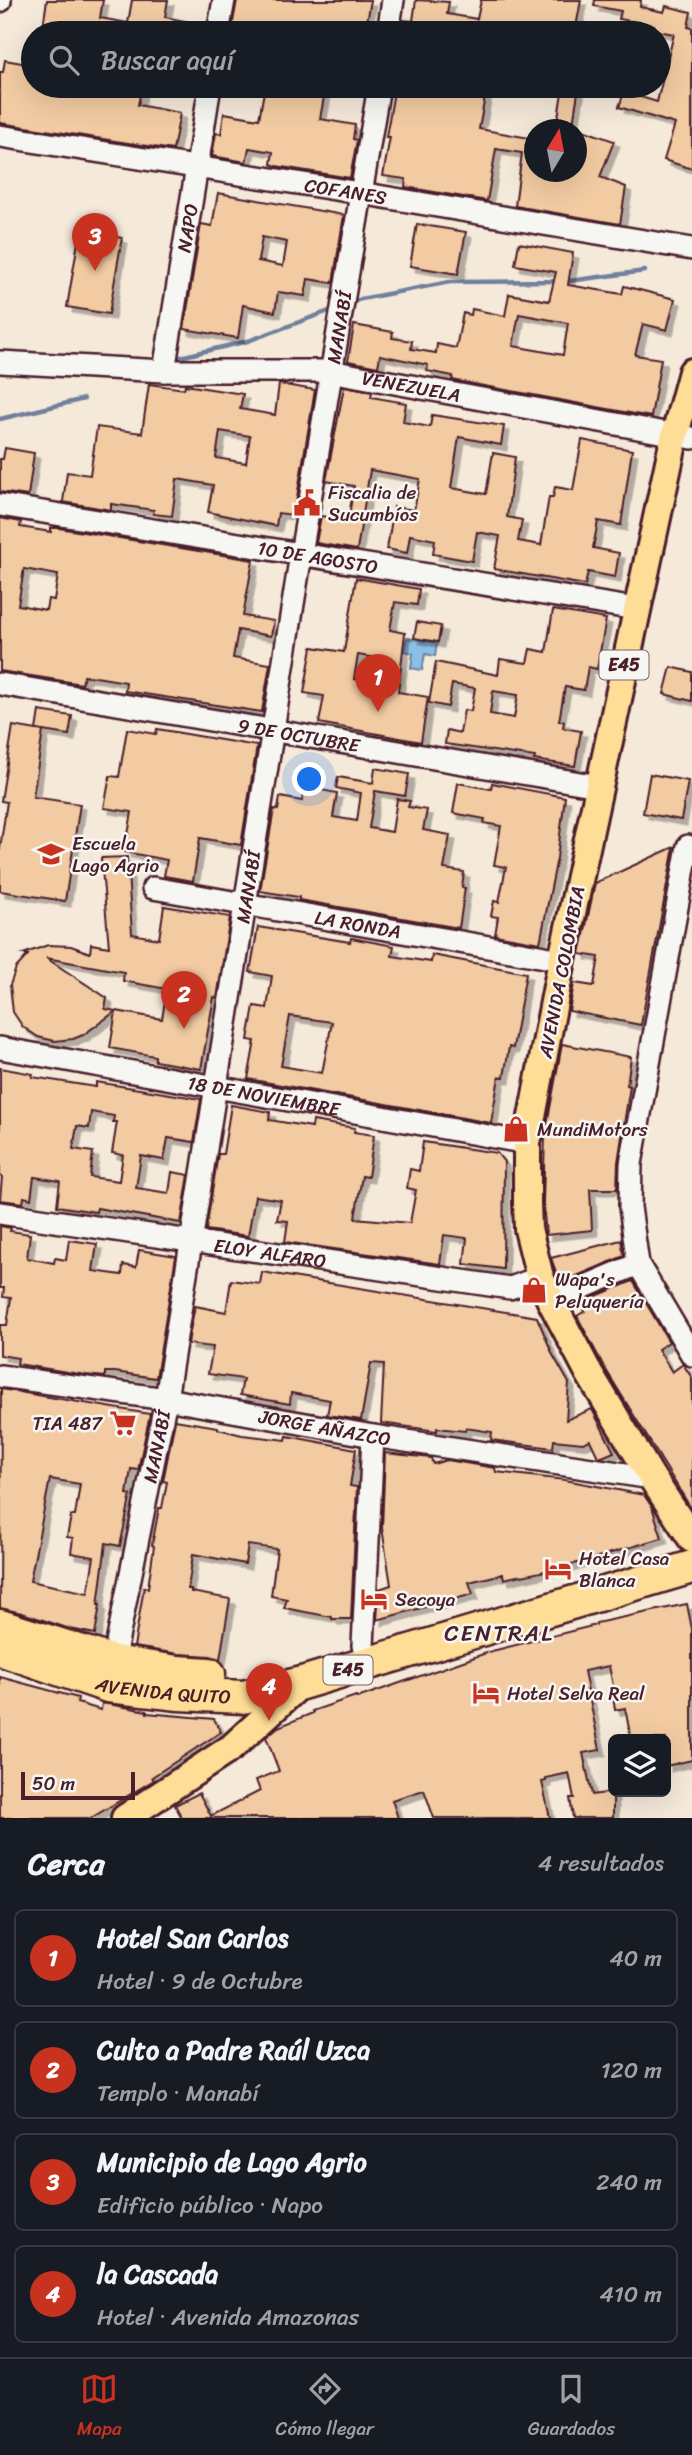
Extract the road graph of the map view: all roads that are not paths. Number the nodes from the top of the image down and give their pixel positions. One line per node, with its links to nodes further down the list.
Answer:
1 (224, 0): 3 (street)
2 (393, 0): 4 (street)
3 (220, 21)
4 (390, 21)
5 (208, 98): 8 (street, NAPO)
6 (377, 98): 9 (street, MANABÍ)
7 (0, 136): 8 (street, COFANES)
8 (197, 168): 9 (street, COFANES); 12 (street, NAPO)
9 (360, 193): 10 (street, COFANES); 13 (street, MANABÍ)
10 (692, 249)
11 (0, 362): 12 (street, VENEZUELA)
12 (164, 371): 13 (street, VENEZUELA)
13 (330, 371): 15 (street, VENEZUELA); 17 (street, MANABÍ)
14 (692, 372): 15 (main road, AVENIDA COLOMBIA / E45)
15 (683, 436): 18 (main road, AVENIDA COLOMBIA / E45)
16 (0, 505): 17 (street, 10 DE AGOSTO)
17 (301, 554): 18 (street, 10 DE AGOSTO); 20 (street, MANABÍ)
18 (636, 609): 21 (main road, AVENIDA COLOMBIA / E45)
19 (0, 684): 20 (street, 9 DE OCTUBRE)
20 (274, 732): 21 (street, 9 DE OCTUBRE); 24 (street, MANABÍ)
21 (598, 786): 25 (main road, AVENIDA COLOMBIA / E45)
22 (688, 846): 31 (street)
23 (153, 888): 24 (street, LA RONDA)
24 (247, 905): 25 (street, LA RONDA); 27 (street, MANABÍ)
25 (562, 960): 28 (main road, AVENIDA COLOMBIA / E45)
26 (0, 1048): 27 (street, 18 DE NOVIEMBRE)
27 (217, 1086): 28 (street, 18 DE NOVIEMBRE); 30 (street, MANABÍ)
28 (527, 1143): 32 (main road, AVENIDA COLOMBIA / E45)
29 (0, 1213): 30 (street, ELOY ALFARO)
30 (191, 1242): 32 (street, ELOY ALFARO); 35 (street, MANABÍ)
31 (638, 1264): 32 (street, ELOY ALFARO); 33 (street)
32 (545, 1289): 37 (main road, AVENIDA COLOMBIA / E45)
33 (692, 1355)
34 (0, 1376): 35 (street, JORGE AÑAZCO)
35 (166, 1399): 36 (street, JORGE AÑAZCO); 44 (street, MANABÍ)
36 (373, 1436): 37 (street, JORGE AÑAZCO); 42 (street)
37 (652, 1478): 38 (main road, AVENIDA COLOMBIA / E45)
38 (692, 1539)
39 (692, 1545): 42 (highway, AVENIDA QUITO / E45)
40 (692, 1567): 45 (highway, AVENIDA QUITO / E45)
41 (0, 1626): 44 (highway, AVENIDA QUITO / E45)
42 (363, 1646): 44 (highway, AVENIDA QUITO / E45)
43 (0, 1649): 44 (highway, AVENIDA QUITO / E45)
44 (111, 1674): 45 (highway, AVENIDA QUITO / E45)
45 (302, 1683): 46 (main road)
46 (125, 1818)

